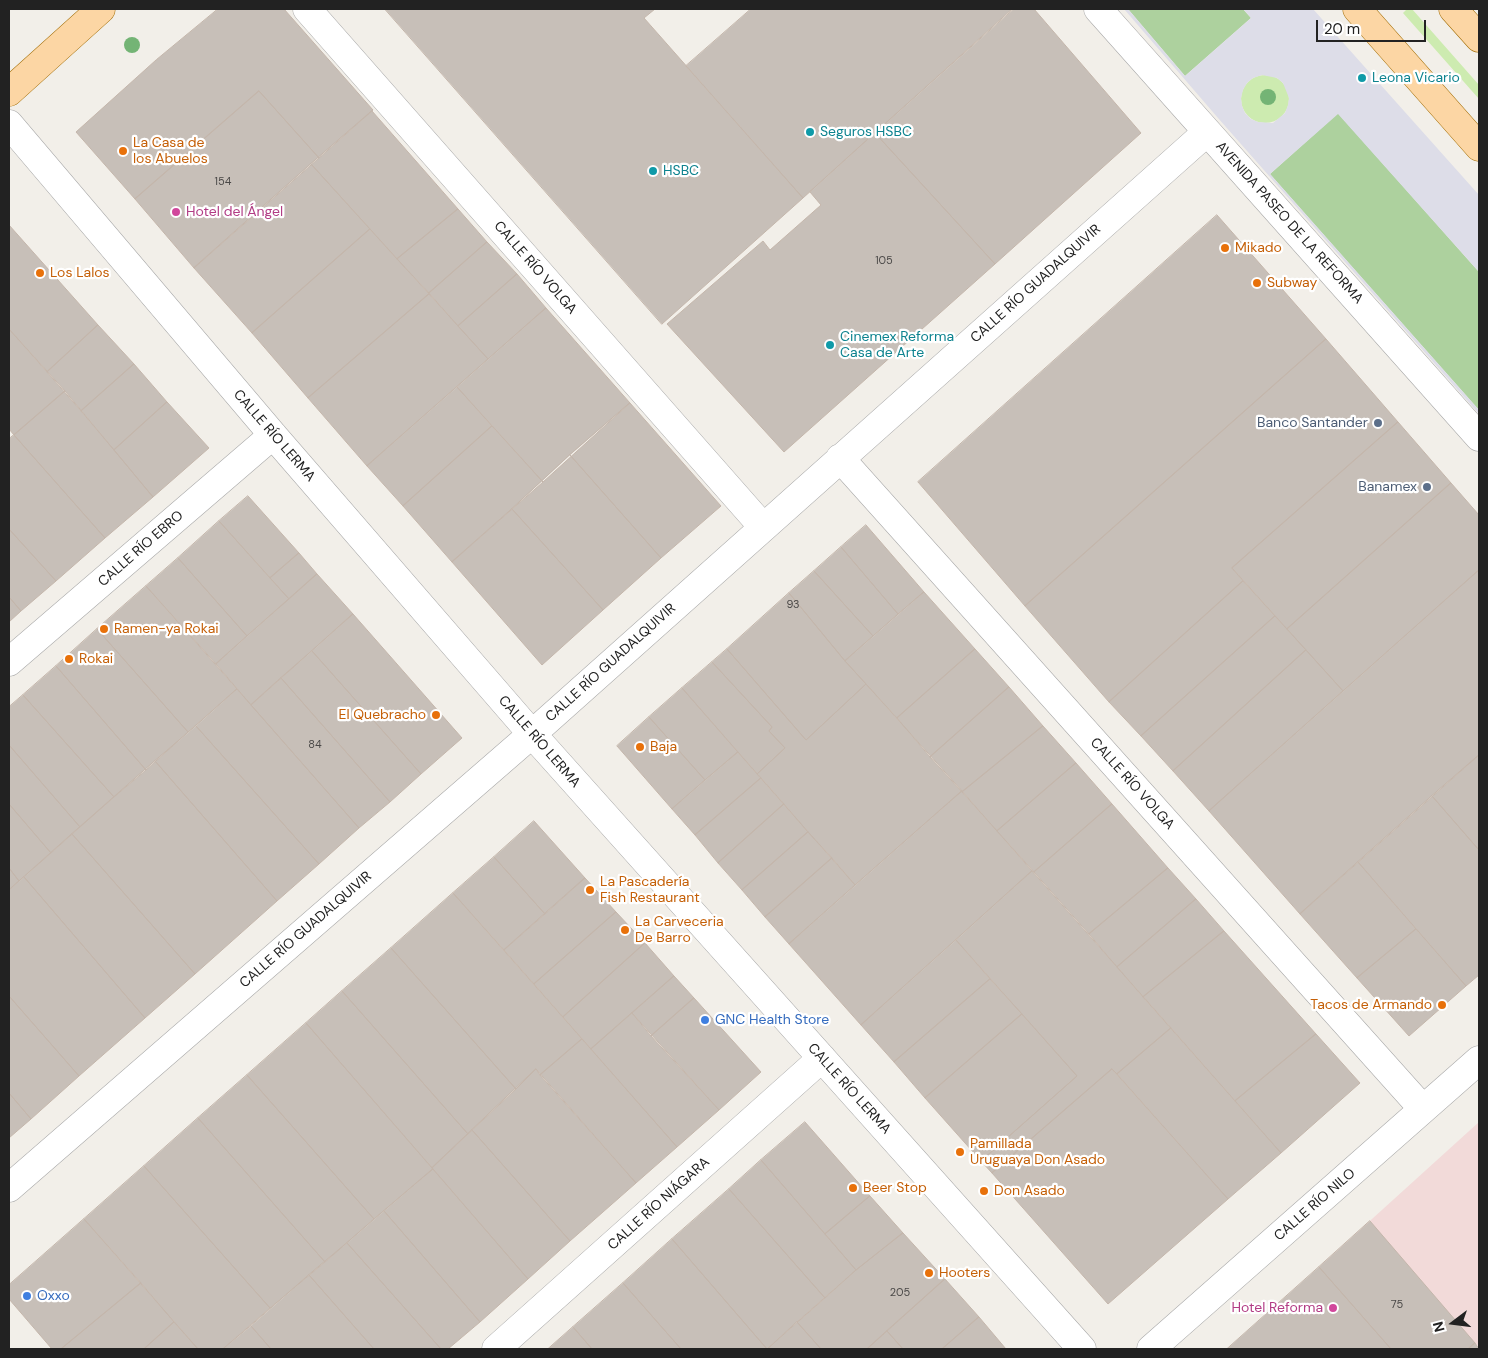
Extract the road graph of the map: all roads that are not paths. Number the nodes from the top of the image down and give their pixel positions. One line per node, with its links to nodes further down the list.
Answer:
1 (101, 9): 7 (main road)
2 (307, 9): 14 (street, CALLE RÍO VOLGA)
3 (1098, 9): 9 (street, AVENIDA PASEO DE LA REFORMA)
4 (1356, 9): 10 (main road)
5 (1453, 9): 6 (main road)
6 (1479, 38)
7 (9, 92)
8 (9, 124): 11 (street, CALLE RÍO LERMA)
9 (1207, 132): 12 (street, AVENIDA PASEO DE LA REFORMA); 13 (street, CALLE RÍO GUADALQUIVIR)
10 (1479, 147)
11 (273, 435): 15 (street, CALLE RÍO EBRO); 16 (street, CALLE RÍO LERMA)
12 (1479, 437)
13 (840, 458): 14 (street, CALLE RÍO GUADALQUIVIR); 19 (street, CALLE RÍO VOLGA)
14 (762, 527): 16 (street, CALLE RÍO GUADALQUIVIR)
15 (9, 662)
16 (532, 734): 17 (street, CALLE RÍO LERMA); 20 (street, CALLE RÍO GUADALQUIVIR)
17 (822, 1058): 21 (street, CALLE RÍO NIÁGARA); 22 (street, CALLE RÍO LERMA)
18 (1479, 1060): 19 (street, CALLE RÍO NILO)
19 (1423, 1109): 23 (street, CALLE RÍO NILO)
20 (9, 1188)
21 (496, 1349)
22 (1082, 1349)
23 (1151, 1349)

